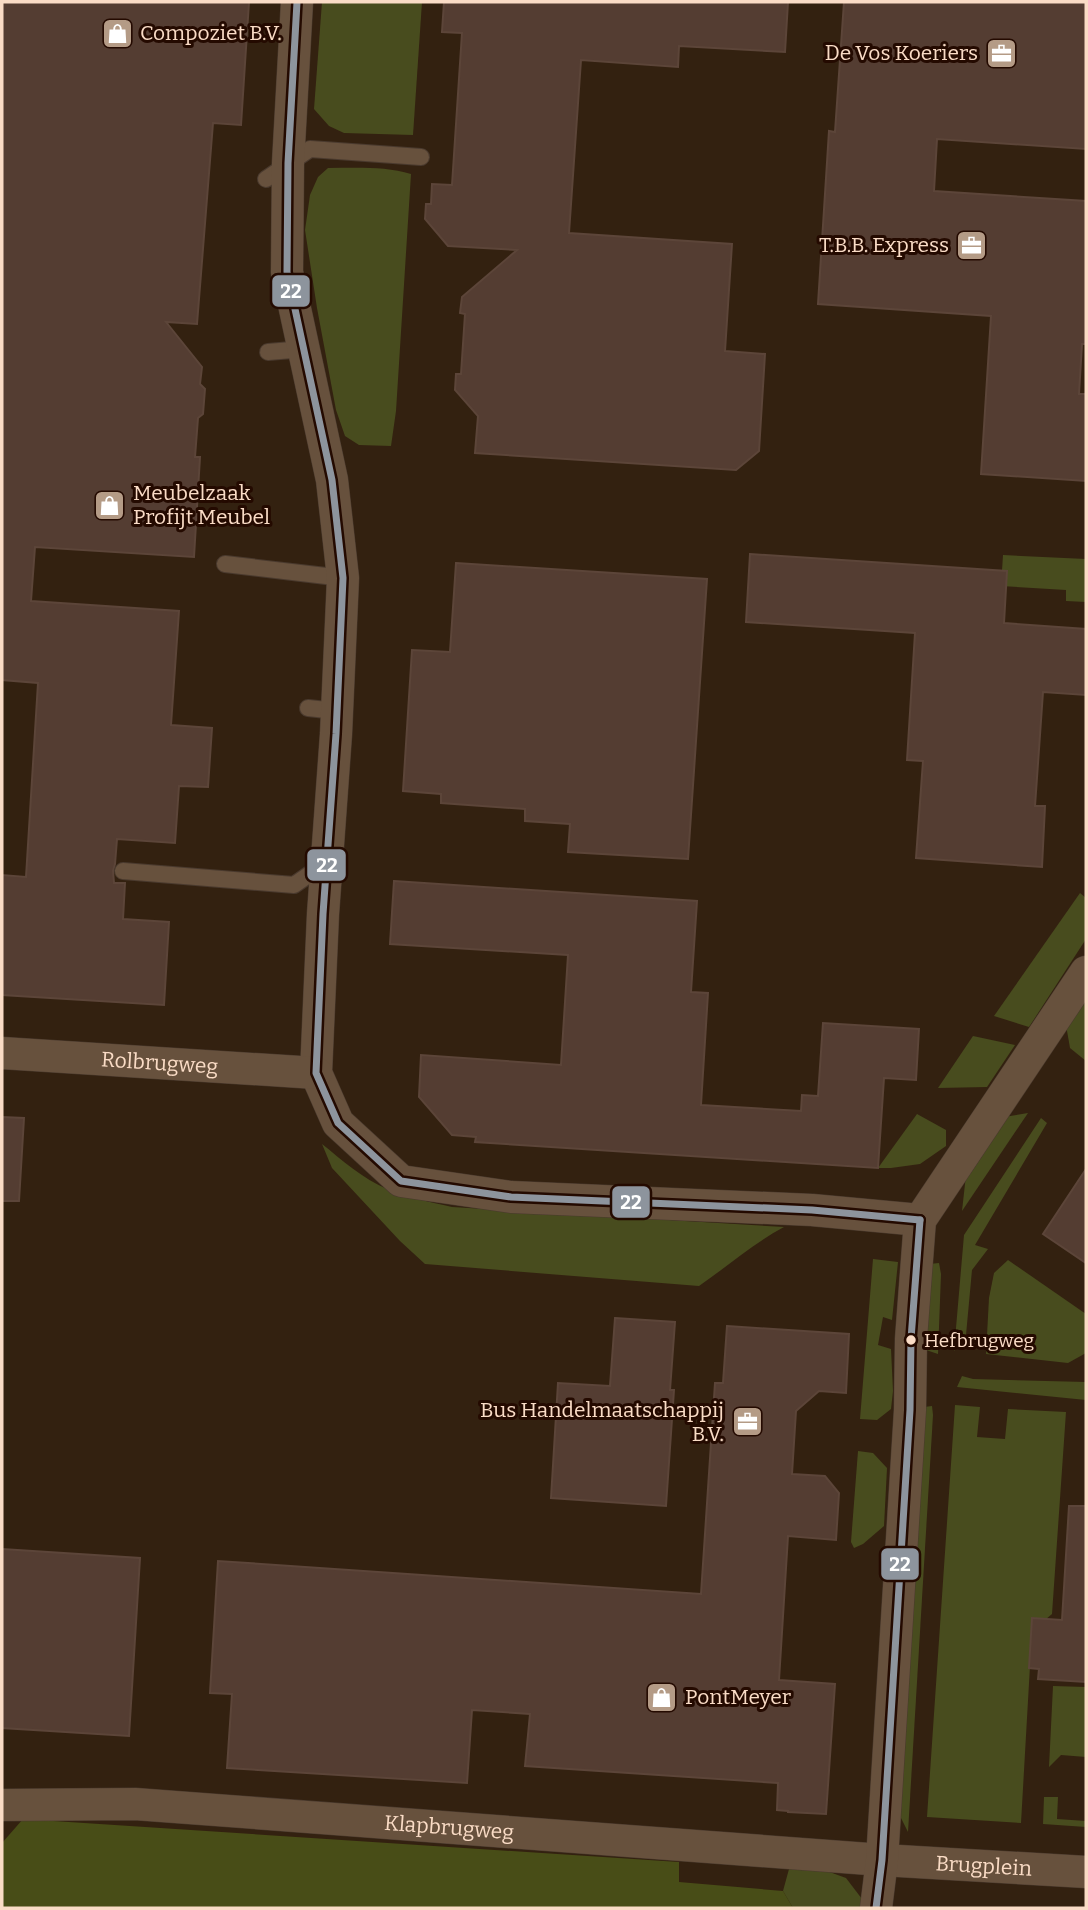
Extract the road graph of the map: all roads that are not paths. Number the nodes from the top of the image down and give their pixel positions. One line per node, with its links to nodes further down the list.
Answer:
1 (297, 2): 3 (street)
2 (421, 157): 3 (lane)
3 (277, 171): 4 (street)
4 (304, 349): 5 (lane); 7 (street)
5 (268, 352)
6 (225, 564): 7 (lane)
7 (344, 578): 8 (street)
8 (327, 862): 9 (lane); 12 (street)
9 (123, 871)
10 (1086, 972): 13 (street)
11 (2, 1053): 12 (street, Rolbrugweg)
12 (316, 1073): 13 (street)
13 (920, 1220): 15 (street)
14 (6, 1810): 15 (street, Klapbrugweg)
15 (882, 1860): 16 (street, Brugplein); 17 (street)
16 (1086, 1871)
17 (876, 1908)

